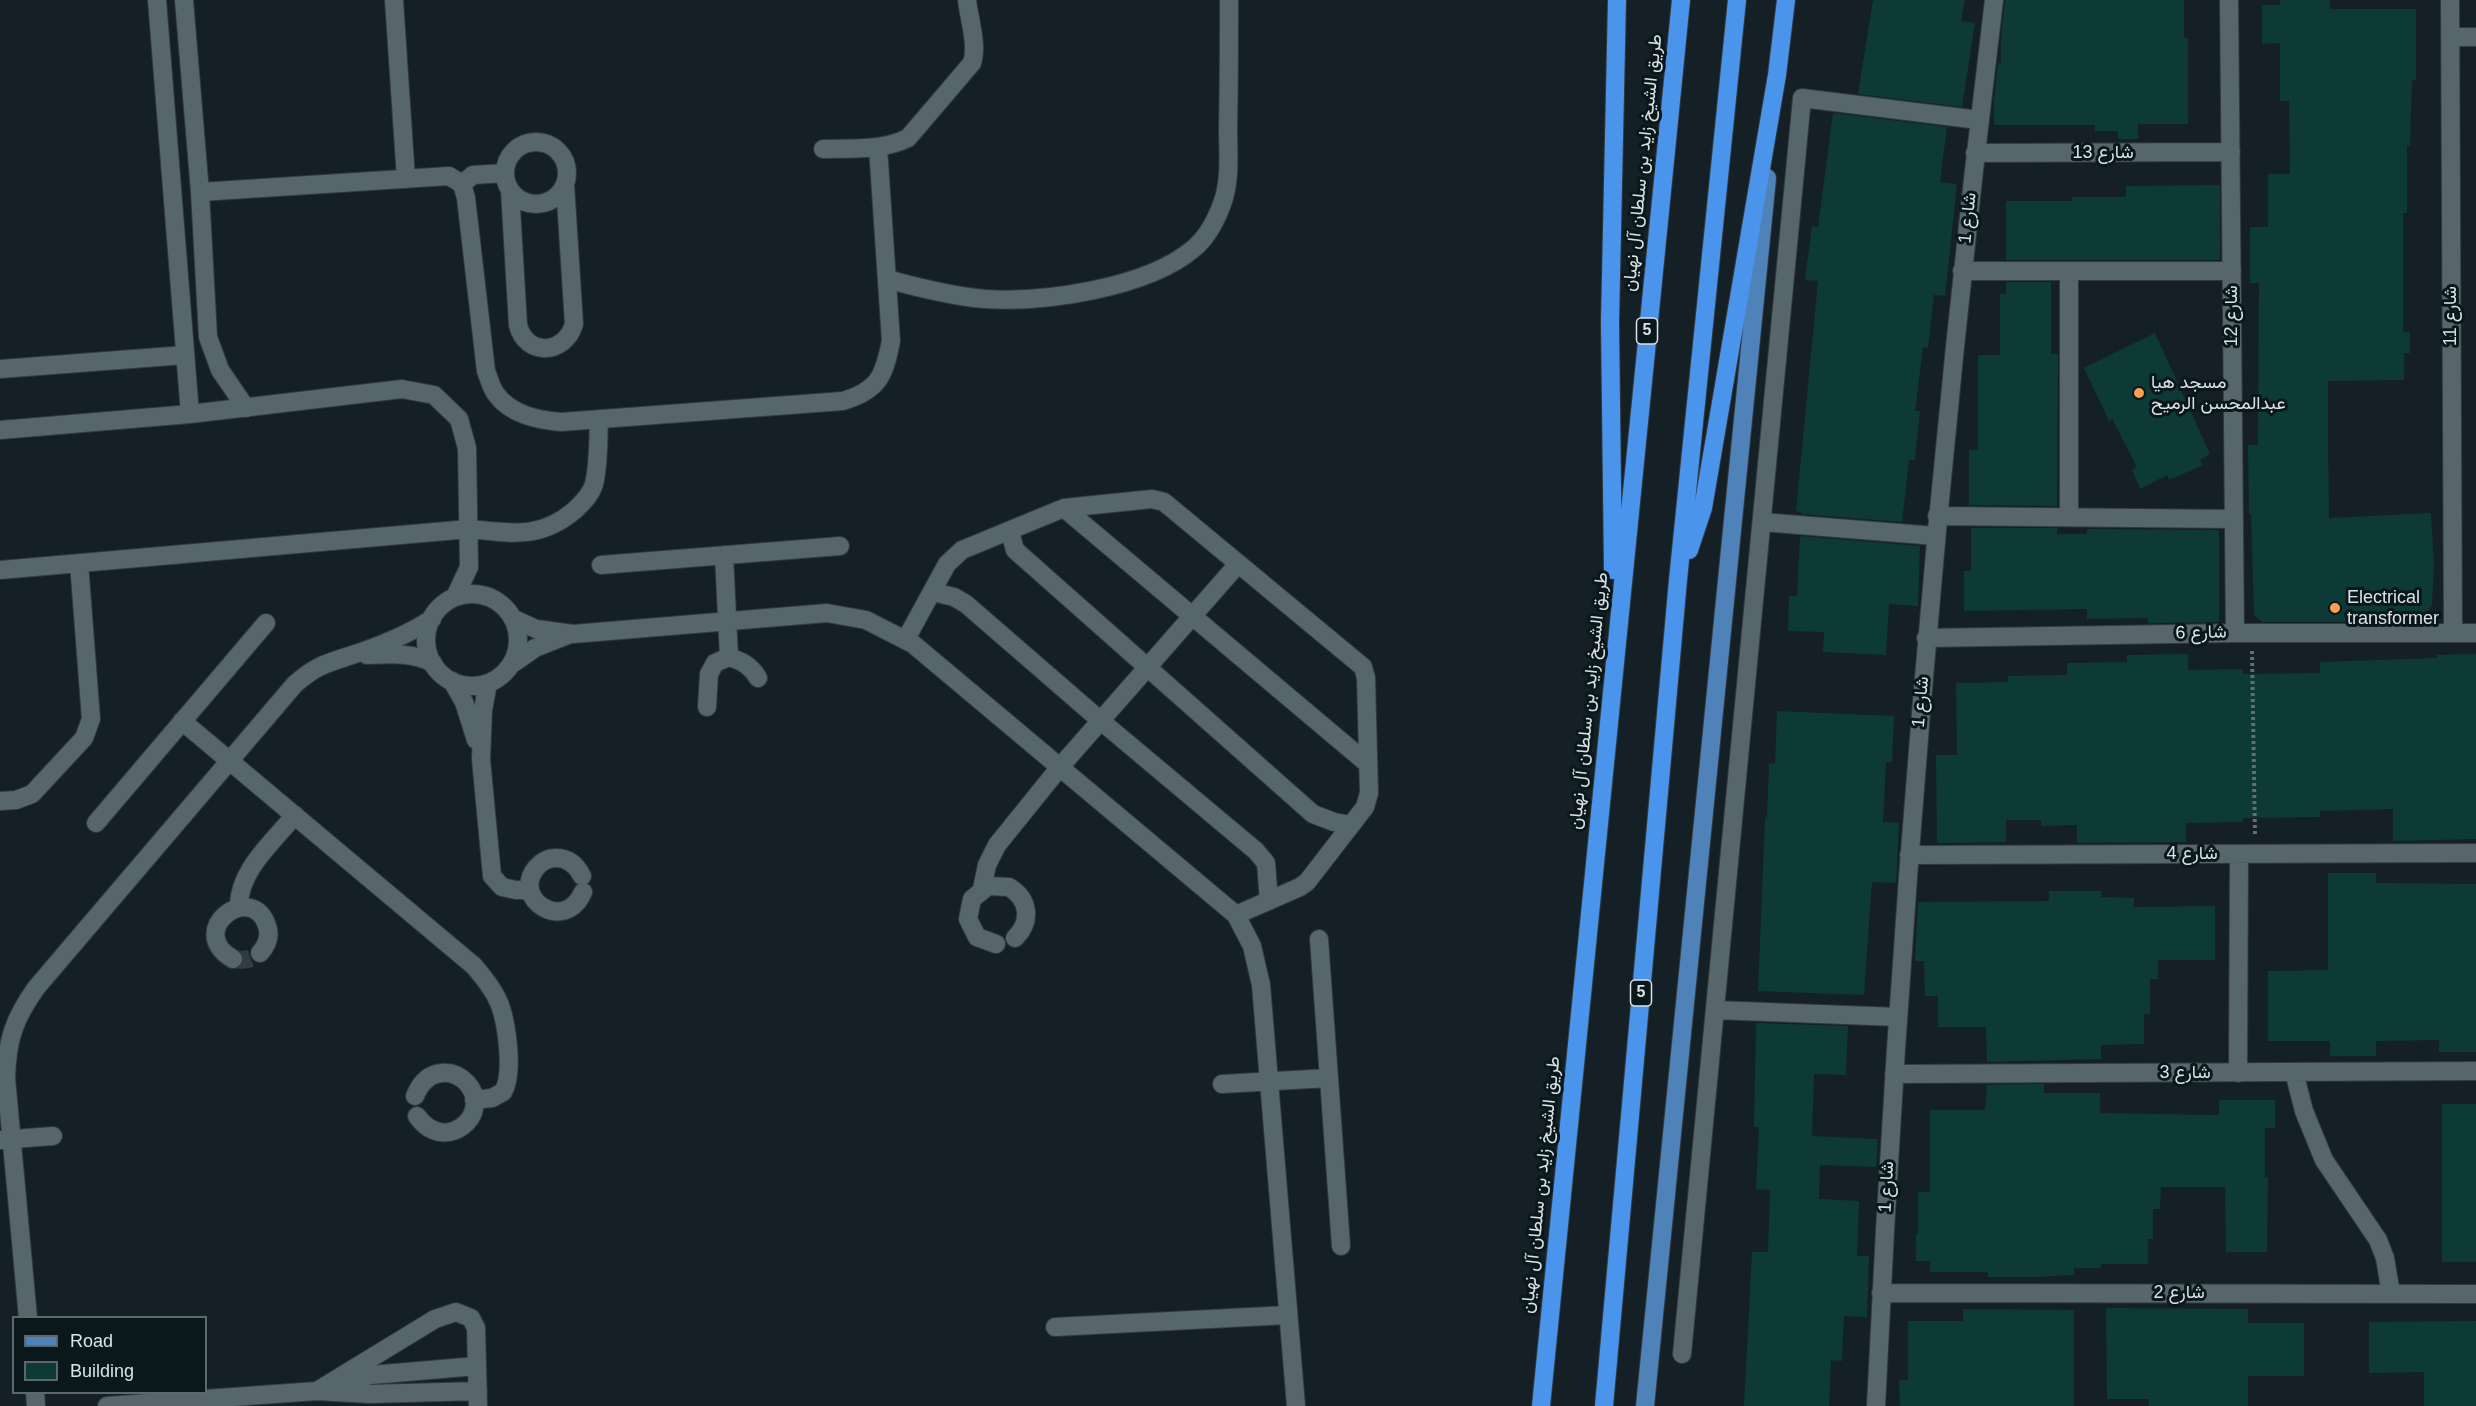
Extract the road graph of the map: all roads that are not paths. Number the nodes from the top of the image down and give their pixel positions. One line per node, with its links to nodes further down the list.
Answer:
1 (158, 0): 31 (street)
2 (184, 0): 26 (street)
3 (394, 0): 22 (street)
4 (968, 0): 17 (street)
5 (1229, 0): 30 (street)
6 (1617, 0): 69 (highway)
7 (1681, 0): 69 (highway, طريق الشيخ زايد بن سلطان آل نهيان / 5)
8 (1737, 0): 52 (highway, 5)
9 (1786, 0): 15 (highway)
10 (1994, 0): 16 (street, شارع 1)
11 (2229, 0): 19 (street, شارع 12)
12 (2450, 0): 13 (street, شارع 11)
13 (2450, 37): 14 (street); 62 (street, شارع 11)
14 (2476, 37)
15 (1777, 75): 52 (highway); 125 (main road)
16 (1979, 120): 20 (street, شارع 1); 41 (street)
17 (878, 147): 18 (street); 30 (street)
18 (823, 148)
19 (2231, 152): 20 (street, شارع 13); 29 (street, شارع 12)
20 (1975, 153): 27 (street, شارع 1)
21 (505, 173): 23 (street); 24 (street); 25 (street)
22 (406, 179): 23 (street); 26 (street)
23 (462, 184): 35 (street)
24 (565, 184): 25 (street); 25 (street)
25 (510, 191)
26 (200, 192): 33 (street)
27 (1962, 271): 28 (street); 38 (street, شارع 1)
28 (2069, 271): 29 (street); 39 (street)
29 (2232, 271): 40 (street, شارع 12)
30 (887, 279): 35 (street)
31 (184, 355): 32 (street); 34 (street)
32 (0, 369)
33 (246, 408): 34 (street); 42 (street)
34 (190, 414): 36 (street)
35 (600, 419): 42 (street)
36 (0, 430)
37 (1064, 508): 43 (street); 48 (street); 56 (street)
38 (1937, 516): 39 (street); 44 (street, شارع 1)
39 (2069, 517): 40 (street)
40 (2234, 519): 61 (street, شارع 12)
41 (1762, 522): 44 (street); 100 (street)
42 (469, 530): 47 (street); 50 (street)
43 (1010, 532): 53 (street); 72 (street)
44 (1936, 536): 65 (street, شارع 1)
45 (840, 546): 46 (street)
46 (724, 555): 49 (street); 59 (street)
47 (79, 564): 51 (street); 83 (street)
48 (1238, 564): 56 (street); 81 (street)
49 (601, 565)
50 (469, 567): 54 (street); 55 (street)
51 (0, 570)
52 (1678, 580): 129 (highway, 5)
53 (933, 592): 66 (street); 78 (street)
54 (455, 597): 55 (street); 57 (street)
55 (493, 598): 58 (street)
56 (1191, 617): 72 (street); 81 (street)
57 (432, 619): 67 (street); 70 (street)
58 (514, 619): 64 (street); 71 (street)
59 (728, 621): 64 (street); 66 (street); 68 (street)
60 (266, 623): 77 (street)
61 (2243, 633): 62 (street, شارع 6); 65 (street, شارع 6)
62 (2453, 633): 63 (street, شارع 6)
63 (2476, 633)
64 (573, 634): 71 (street)
65 (1926, 638): 89 (street, شارع 1)
66 (906, 639): 82 (street)
67 (350, 656): 70 (street); 80 (street)
68 (729, 657): 73 (street); 76 (street)
69 (1613, 662): 128 (highway, طريق الشيخ زايد بن سلطان آل نهيان / 5)
70 (433, 663): 74 (street)
71 (512, 663): 75 (street)
72 (1149, 666): 78 (street); 86 (street)
73 (758, 678)
74 (452, 681): 75 (street); 79 (street)
75 (488, 683): 79 (street)
76 (707, 706)
77 (182, 721): 80 (street); 85 (street)
78 (1101, 721): 82 (street); 92 (street)
79 (481, 759): 91 (street)
80 (230, 761): 84 (street); 113 (street)
81 (1368, 764): 86 (street)
82 (1060, 767): 90 (street); 94 (street)
83 (0, 801)
84 (295, 815): 93 (street); 110 (street)
85 (96, 823)
86 (1351, 825): 92 (street)
87 (2476, 853): 88 (street, شارع 4)
88 (2247, 854): 89 (street, شارع 4); 104 (street)
89 (1909, 855): 101 (street, شارع 1)
90 (982, 889): 95 (street); 97 (street)
91 (530, 890): 91 (street)
92 (1269, 901): 94 (street)
93 (239, 907): 98 (street); 99 (street)
94 (1236, 915): 107 (street)
95 (1016, 938)
96 (1319, 939): 106 (street)
97 (996, 945)
98 (260, 953)
99 (233, 959)
100 (1715, 1010): 101 (street); 121 (street)
101 (1898, 1017): 105 (street, شارع 1)
102 (2476, 1071): 103 (street, شارع 3)
103 (2294, 1072): 104 (street, شارع 3); 116 (street)
104 (2238, 1073): 105 (street, شارع 3)
105 (1894, 1074): 115 (street, شارع 1)
106 (1329, 1077): 107 (street); 114 (street)
107 (1270, 1081): 108 (street); 118 (street)
108 (1222, 1084)
109 (415, 1096): 110 (street)
110 (474, 1100): 111 (street)
111 (417, 1116)
112 (53, 1136): 113 (street)
113 (6, 1139): 119 (street)
114 (1341, 1246)
115 (1881, 1293): 116 (street, شارع 2); 130 (street, شارع 1)
116 (2391, 1294): 117 (street, شارع 2)
117 (2476, 1294)
118 (1288, 1315): 120 (street); 127 (street)
119 (28, 1316)
120 (1056, 1327)
121 (1682, 1354)
122 (477, 1366): 123 (street); 123 (street); 124 (street)
123 (317, 1391): 124 (street); 126 (street)
124 (478, 1399)
125 (1648, 1402)
126 (107, 1406)
127 (1296, 1406)
128 (1541, 1406)
129 (1604, 1406)
130 (1876, 1406)

